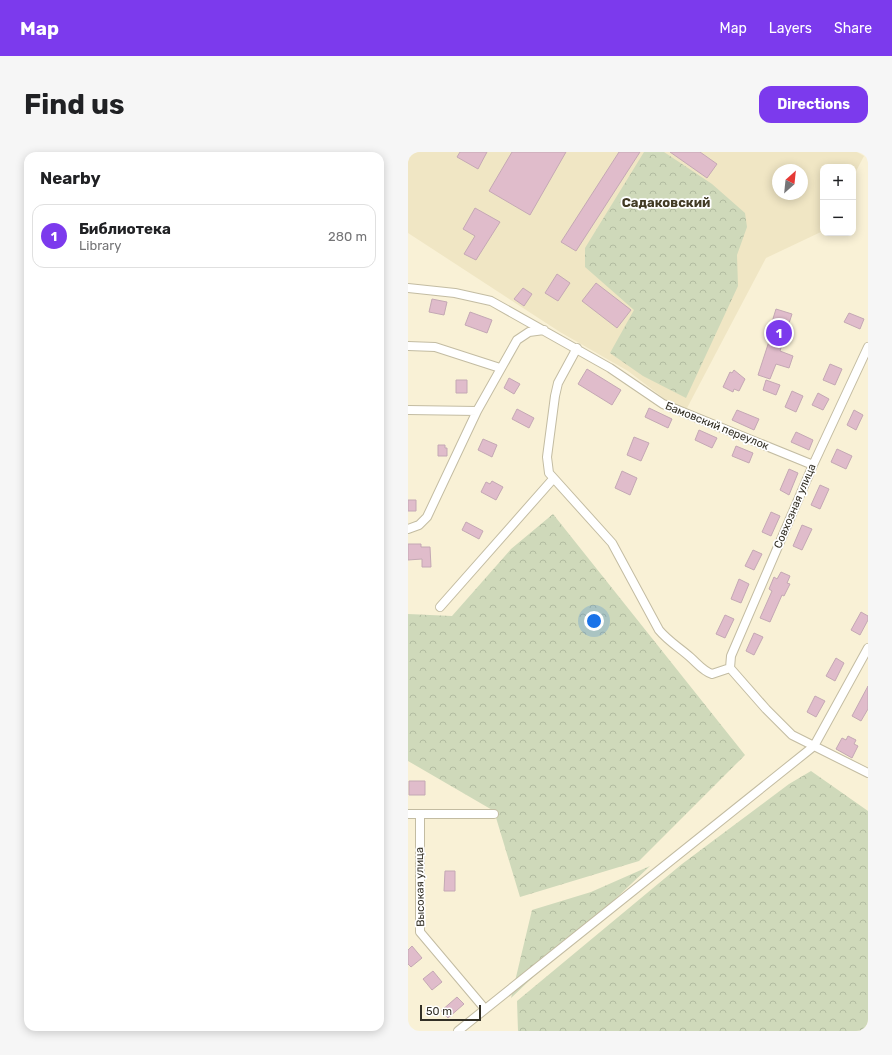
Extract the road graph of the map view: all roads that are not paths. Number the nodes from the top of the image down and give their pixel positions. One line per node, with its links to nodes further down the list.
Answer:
1 (408, 288): 2 (street, Бамовский переулок)
2 (544, 330): 5 (street, Бамовский переулок); 6 (street)
3 (408, 346): 6 (street)
4 (868, 347): 9 (street, Совхозная улица)
5 (576, 348): 9 (street, Бамовский переулок); 10 (street)
6 (500, 368): 8 (street)
7 (408, 410): 8 (street)
8 (477, 411): 11 (street)
9 (812, 465): 14 (street, Совхозная улица)
10 (553, 479): 12 (street); 14 (street)
11 (408, 529)
12 (440, 607)
13 (868, 648): 15 (street)
14 (730, 668): 15 (street)
15 (814, 746): 16 (street); 20 (street)
16 (868, 773)
17 (408, 814): 18 (street)
18 (420, 814): 19 (street); 20 (street, Высокая улица)
19 (494, 814)
20 (485, 1009): 21 (street)
21 (458, 1031)

